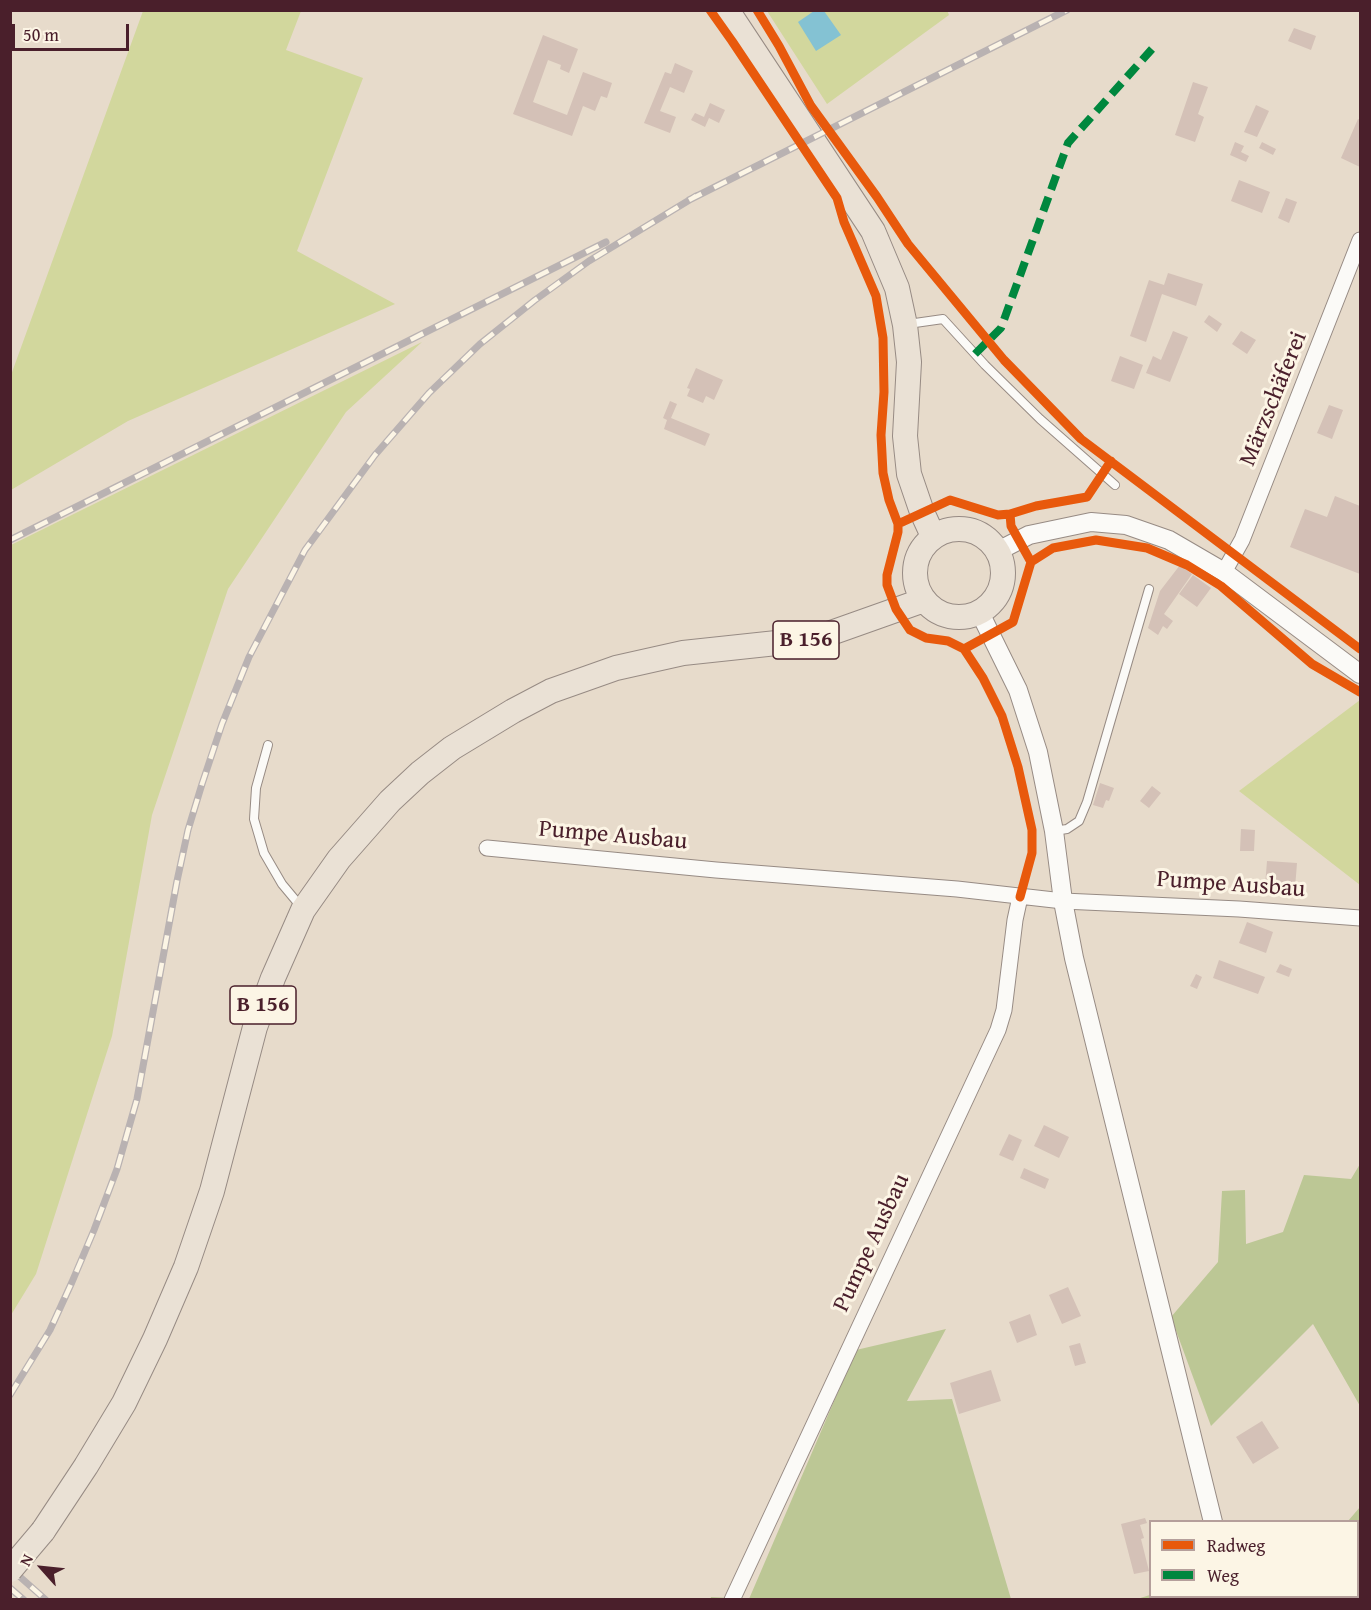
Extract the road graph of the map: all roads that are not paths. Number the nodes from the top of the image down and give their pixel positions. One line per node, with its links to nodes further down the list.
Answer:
1 (727, 10): 3 (main road)
2 (1360, 240): 7 (street, Märzschäferei)
3 (906, 325): 4 (lane); 5 (main road)
4 (1115, 485)
5 (933, 536): 6 (main road); 9 (main road)
6 (998, 551): 7 (street); 10 (main road)
7 (1224, 572): 11 (street)
8 (1149, 589): 13 (lane)
9 (924, 600): 10 (main road); 17 (main road, B 156)
10 (980, 613): 13 (street)
11 (1360, 674)
12 (268, 745): 17 (lane)
13 (1054, 831): 16 (street)
14 (487, 848): 15 (street, Pumpe Ausbau)
15 (1020, 897): 16 (street, Pumpe Ausbau); 21 (street, Pumpe Ausbau)
16 (1063, 901): 18 (street, Pumpe Ausbau); 19 (street)
17 (303, 910): 20 (main road, B 156, bridge)
18 (1360, 918)
19 (1213, 1520)
20 (10, 1570)
21 (732, 1599)

